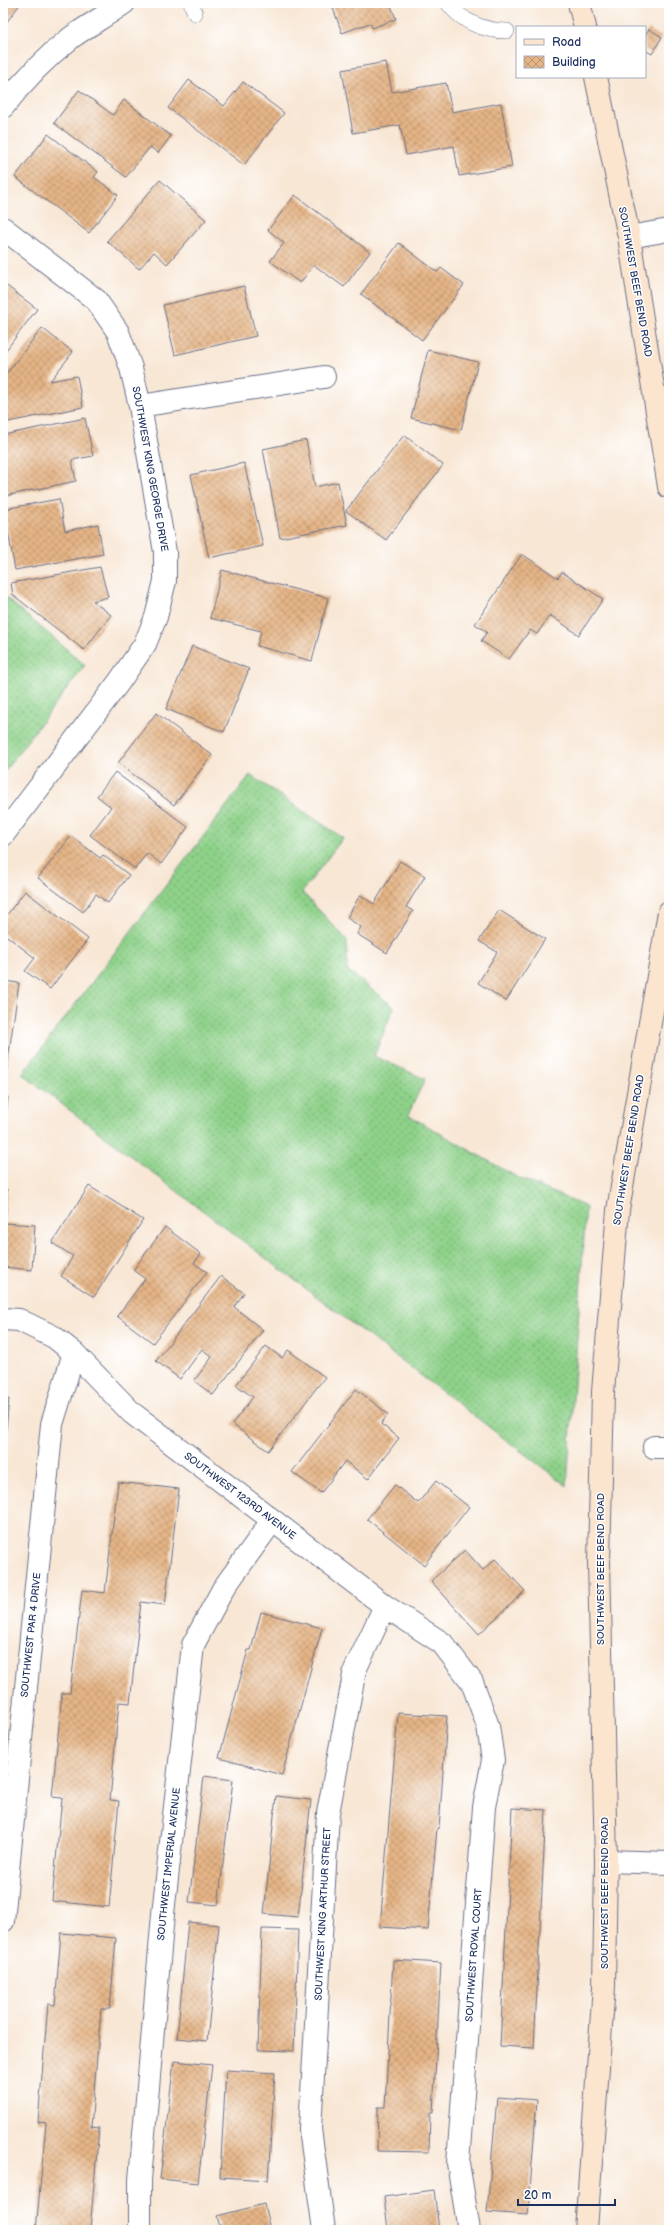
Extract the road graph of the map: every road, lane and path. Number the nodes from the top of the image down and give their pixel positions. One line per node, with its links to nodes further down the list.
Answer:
1 (124, 3): 7 (street)
2 (448, 3): 5 (lane)
3 (579, 3): 4 (main road)
4 (585, 26)
5 (507, 31)
6 (596, 78): 10 (main road, SOUTHWEST BEEF BEND ROAD)
7 (3, 107)
8 (3, 228): 12 (street, SOUTHWEST KING GEORGE DRIVE)
9 (669, 230): 10 (street)
10 (629, 237): 13 (main road, SOUTHWEST BEEF BEND ROAD)
11 (324, 377): 12 (street)
12 (140, 406): 14 (street, SOUTHWEST KING GEORGE DRIVE)
13 (669, 487)
14 (3, 835)
15 (669, 912): 21 (main road, SOUTHWEST BEEF BEND ROAD)
16 (3, 1319): 17 (street, SOUTHWEST 123RD AVENUE)
17 (74, 1353): 18 (street, SOUTHWEST 123RD AVENUE); 23 (street, SOUTHWEST PAR 4 DRIVE)
18 (272, 1521): 19 (street, SOUTHWEST 123RD AVENUE); 24 (street, SOUTHWEST IMPERIAL AVENUE)
19 (385, 1606): 20 (street, SOUTHWEST 123RD AVENUE); 25 (street, SOUTHWEST KING ARTHUR STREET)
20 (472, 1682): 26 (street, SOUTHWEST ROYAL COURT)
21 (606, 1861): 22 (street); 27 (main road, SOUTHWEST BEEF BEND ROAD)
22 (669, 1863)
23 (3, 1921)
24 (140, 2230)
25 (324, 2230)
26 (470, 2230)
27 (586, 2230)

